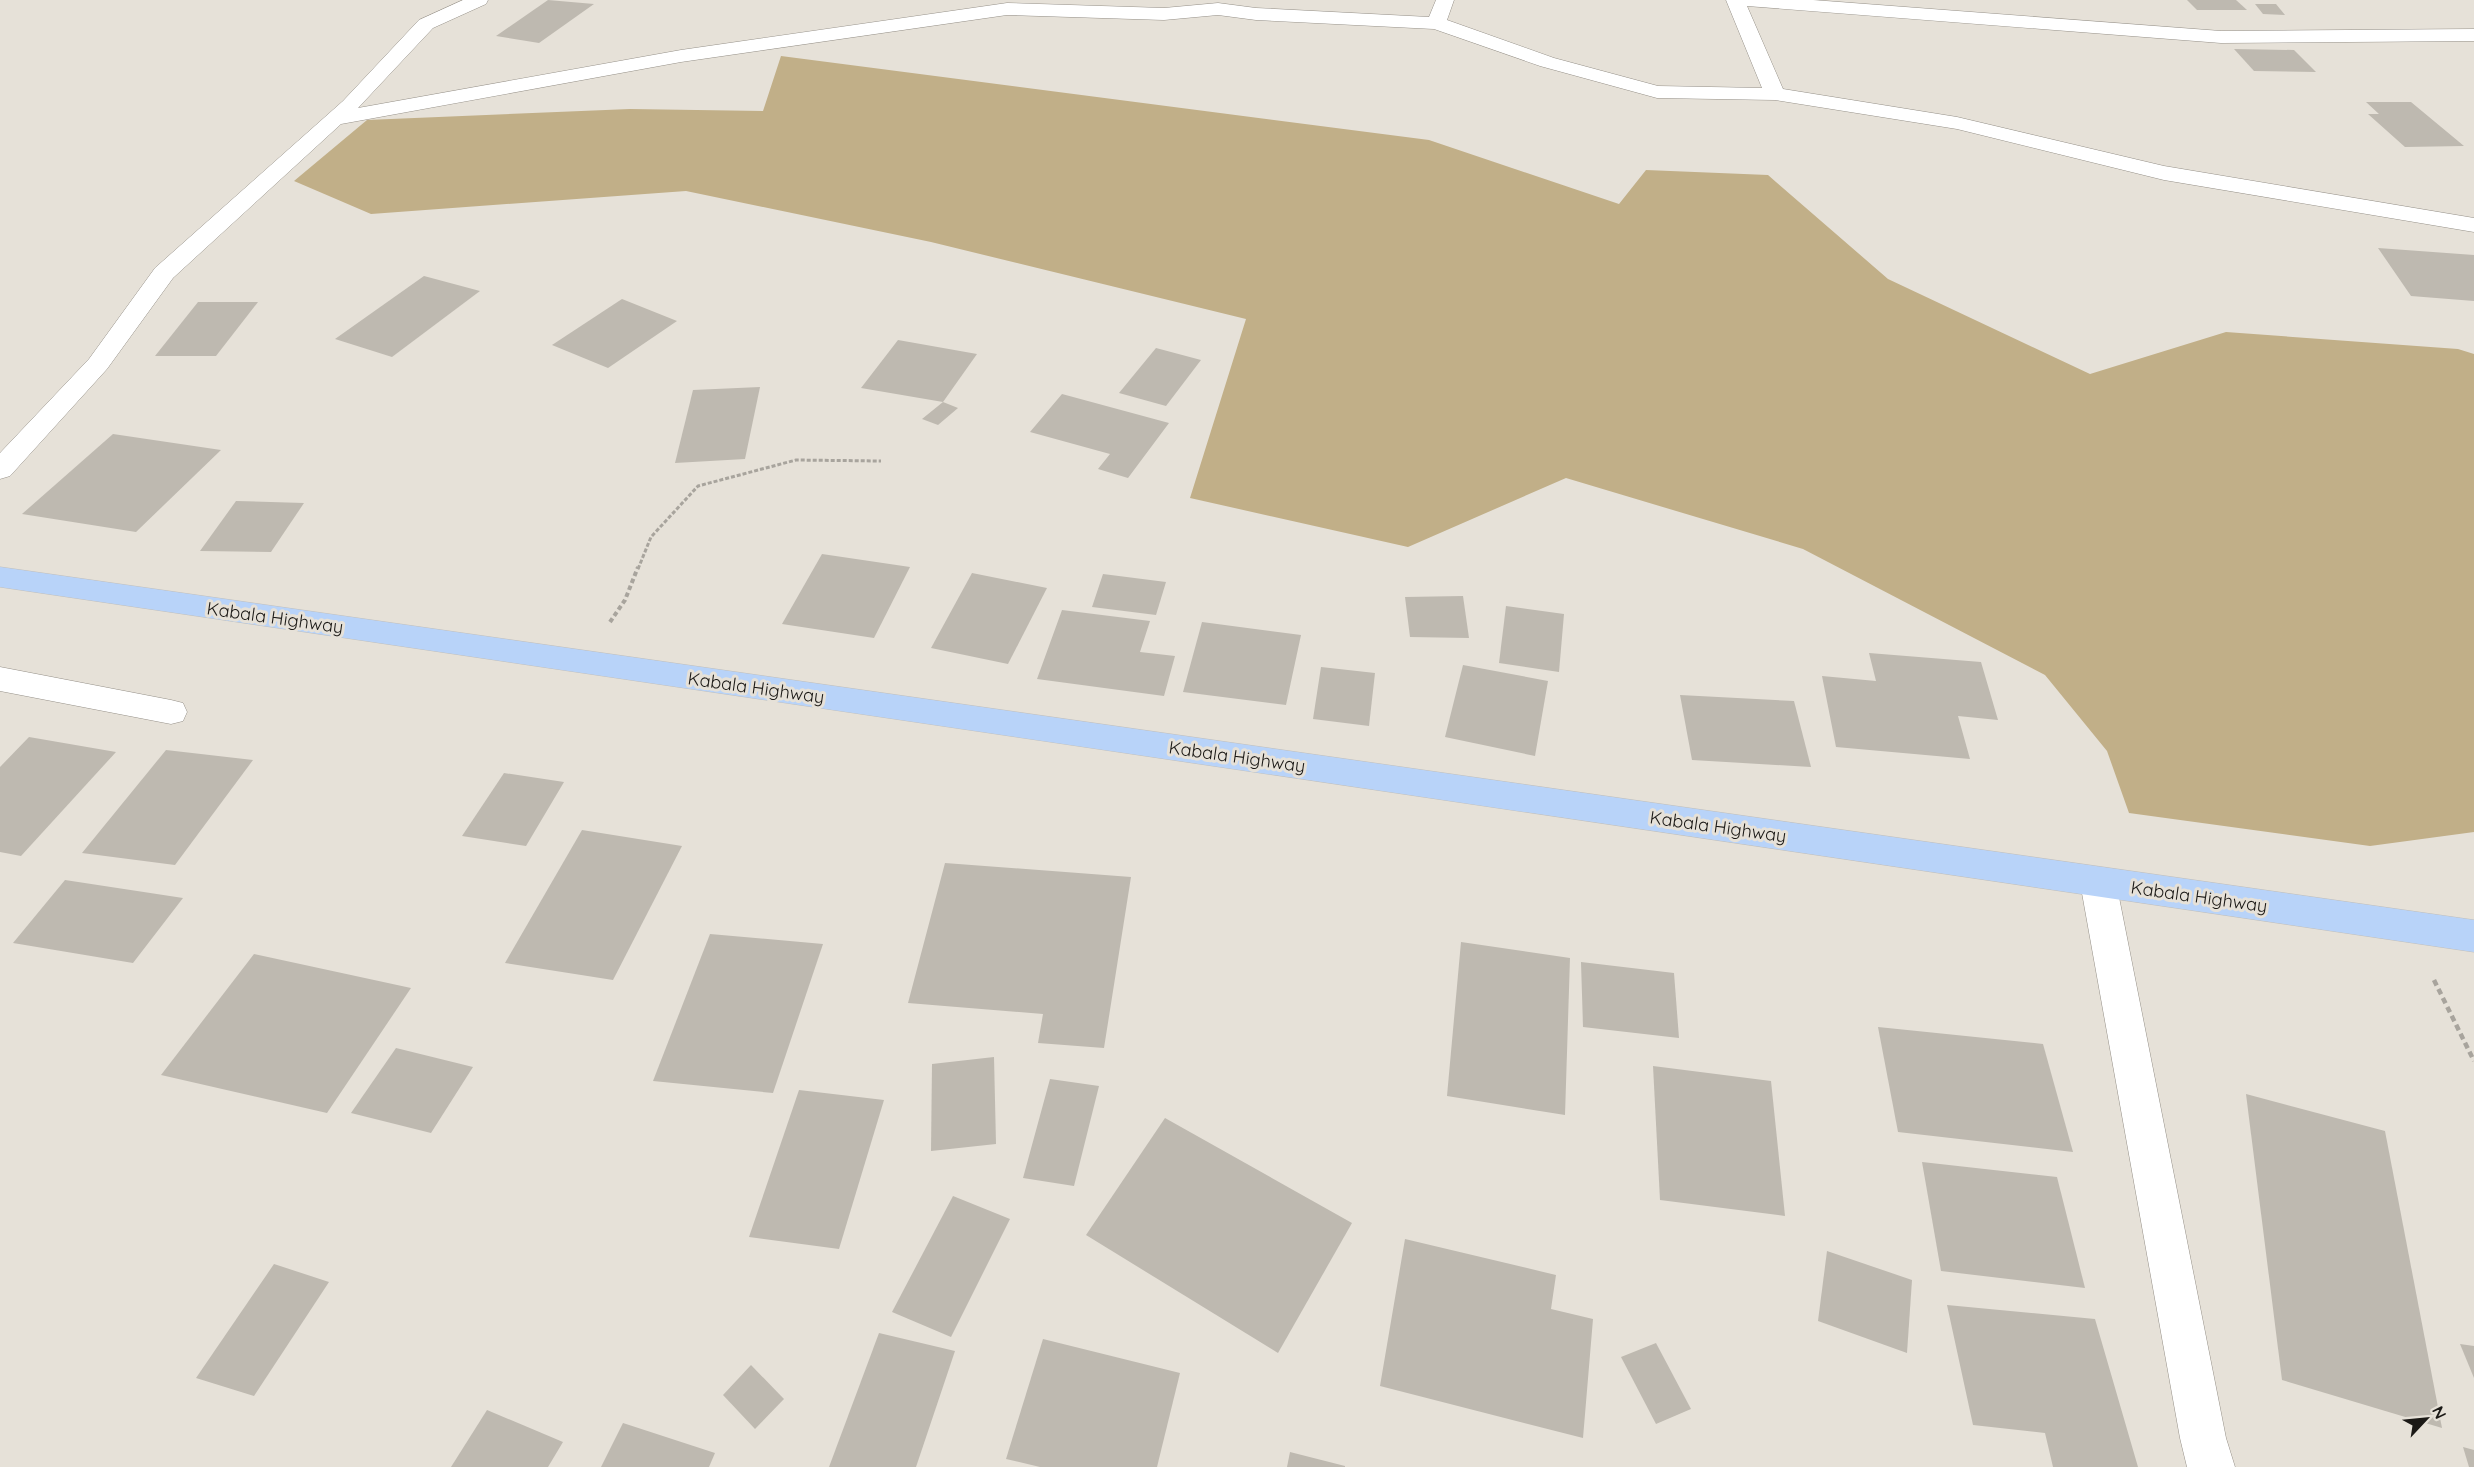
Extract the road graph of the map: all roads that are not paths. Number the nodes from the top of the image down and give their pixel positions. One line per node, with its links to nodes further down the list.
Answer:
1 (478, 0): 7 (street)
2 (1445, 0): 4 (street)
3 (1737, 0): 5 (street); 6 (street)
4 (1436, 23): 6 (street); 7 (street)
5 (2474, 35)
6 (1775, 94): 8 (street)
7 (334, 119): 9 (street)
8 (2474, 225)
9 (0, 470)
10 (0, 577): 13 (main road, Kabala Highway)
11 (0, 679): 12 (street)
12 (171, 712)
13 (2098, 882): 14 (main road, Kabala Highway); 15 (street)
14 (2474, 936)
15 (2211, 1467)

